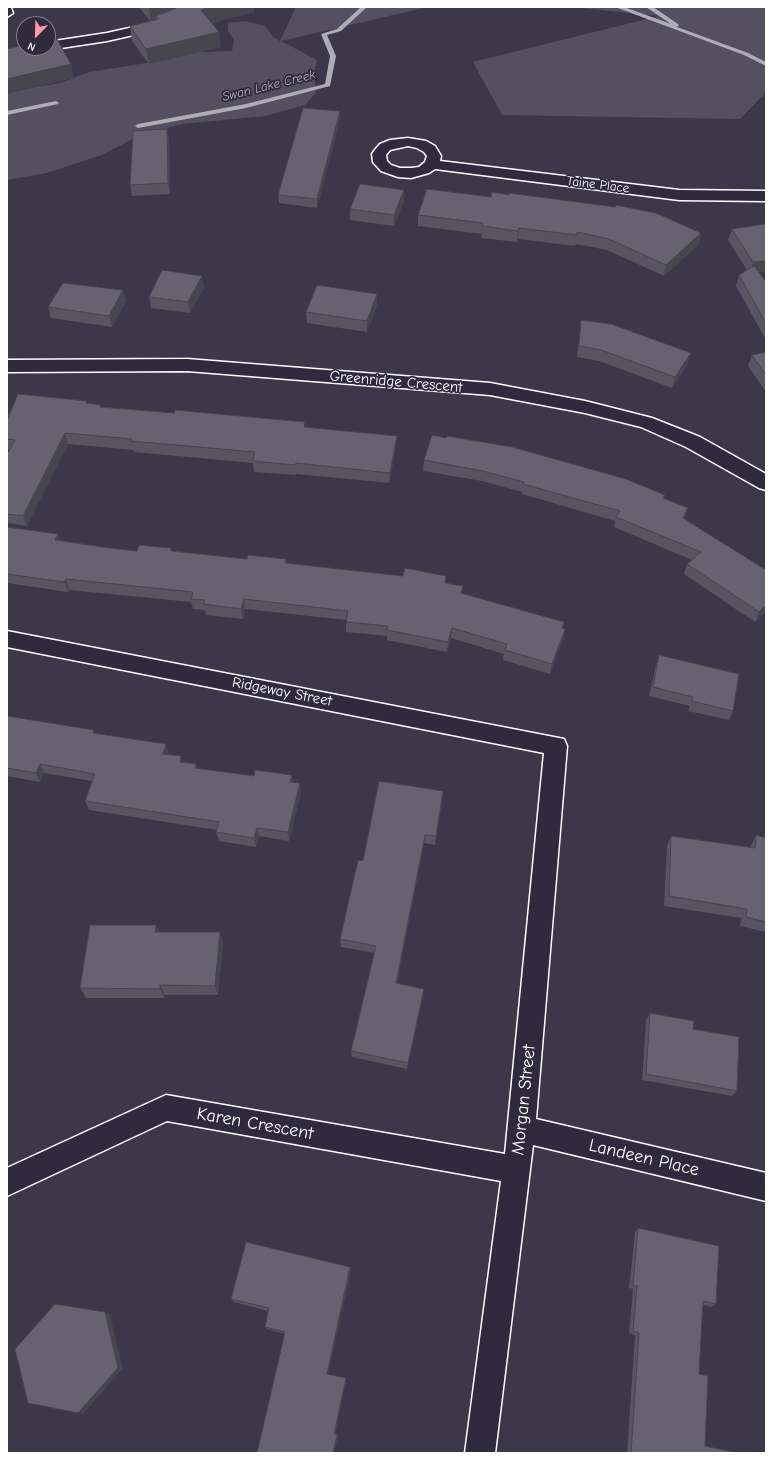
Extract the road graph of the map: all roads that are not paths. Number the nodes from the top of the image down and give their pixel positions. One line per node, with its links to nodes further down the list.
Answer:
1 (168, 21): 2 (lane)
2 (56, 45)
3 (432, 164): 4 (street, Taine Place)
4 (766, 196)
5 (7, 366): 6 (street, Greenridge Crescent)
6 (766, 483)
7 (7, 639): 8 (street, Ridgeway Street)
8 (556, 746): 9 (street, Morgan Street)
9 (522, 1129): 10 (street, Morgan Street); 12 (street, Landeen Place)
10 (516, 1170): 11 (street, Karen Crescent); 13 (street, Morgan Street)
11 (7, 1182)
12 (766, 1187)
13 (480, 1453)

